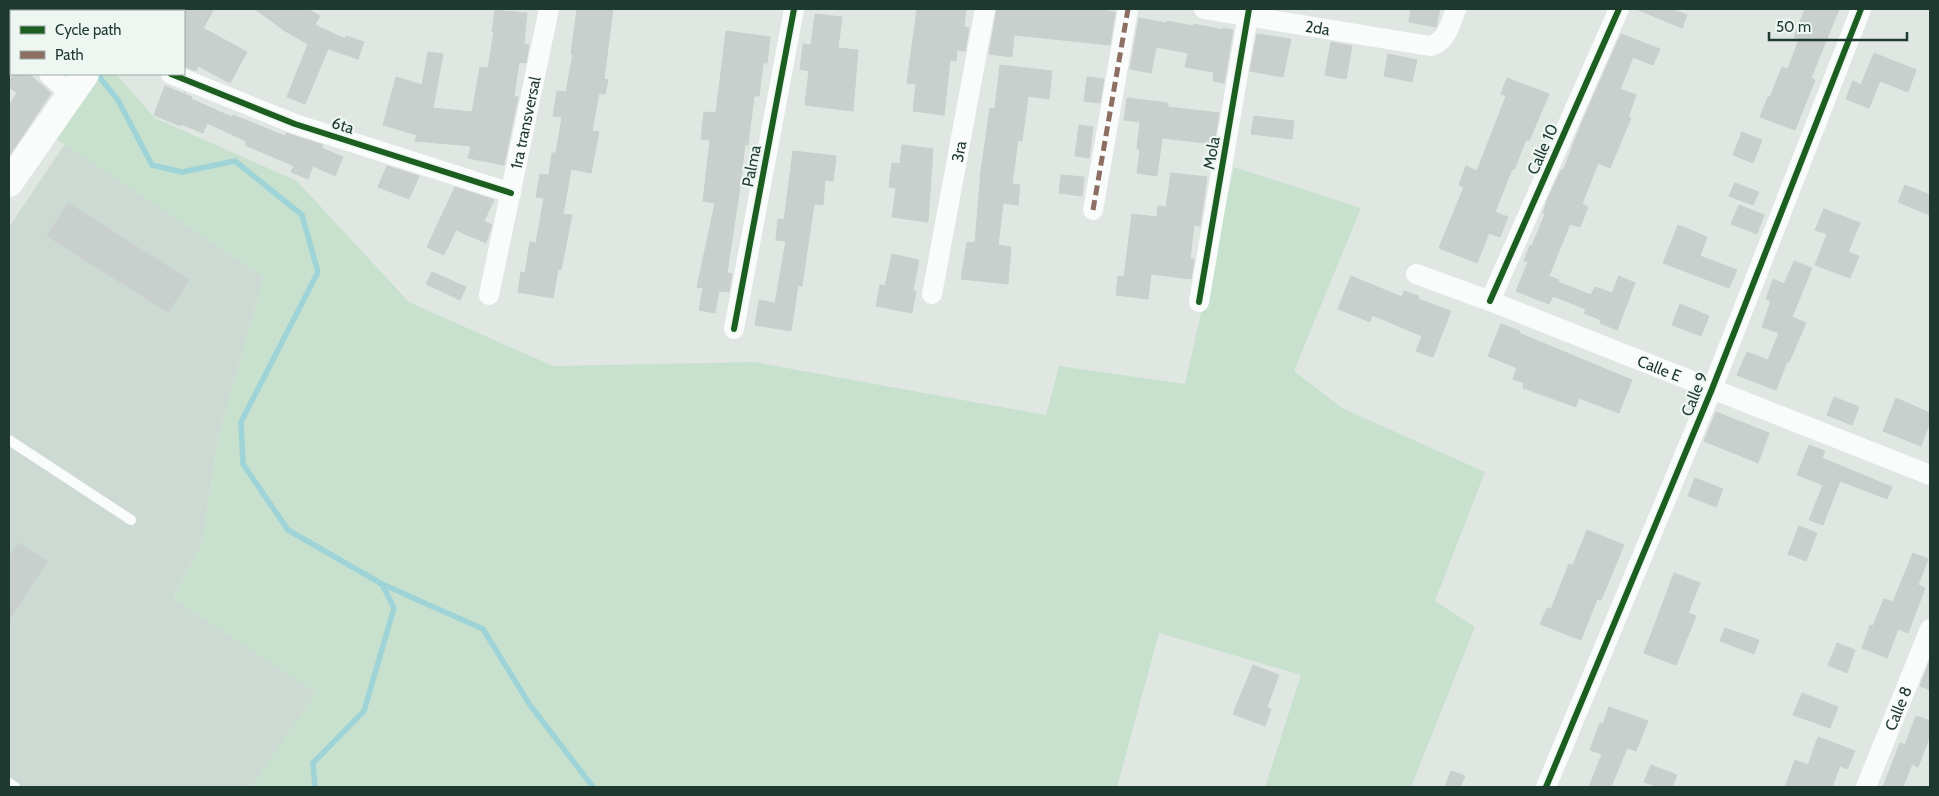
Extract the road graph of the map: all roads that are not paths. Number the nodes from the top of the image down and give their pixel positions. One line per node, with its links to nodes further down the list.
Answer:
1 (549, 9): 14 (street, 1ra transversal)
2 (794, 9): 21 (street, Palma)
3 (985, 9): 17 (street, 3ra)
4 (1128, 9): 15 (street)
5 (1204, 9): 9 (street, 2da)
6 (1456, 9): 9 (street, 2da)
7 (1619, 9): 19 (street, Calle 10)
8 (1861, 9): 22 (street, Calle 9)
9 (1248, 12): 20 (street, Mola)
10 (52, 75): 12 (street)
11 (173, 75): 14 (street, 6ta)
12 (77, 84): 13 (main road)
13 (9, 183)
14 (511, 193): 18 (street, 1ra transversal)
15 (1093, 210)
16 (1416, 274): 19 (street, Calle E)
17 (932, 294)
18 (488, 295)
19 (1490, 301): 22 (street, Calle E)
20 (1199, 302)
21 (734, 329)
22 (1712, 389): 24 (street, Calle E); 29 (street, Calle 9)
23 (9, 440): 25 (lane)
24 (1930, 475)
25 (131, 520)
26 (1930, 629): 30 (street, Calle 8)
27 (9, 783): 28 (lane)
28 (15, 787)
29 (1546, 787)
30 (1866, 787)

